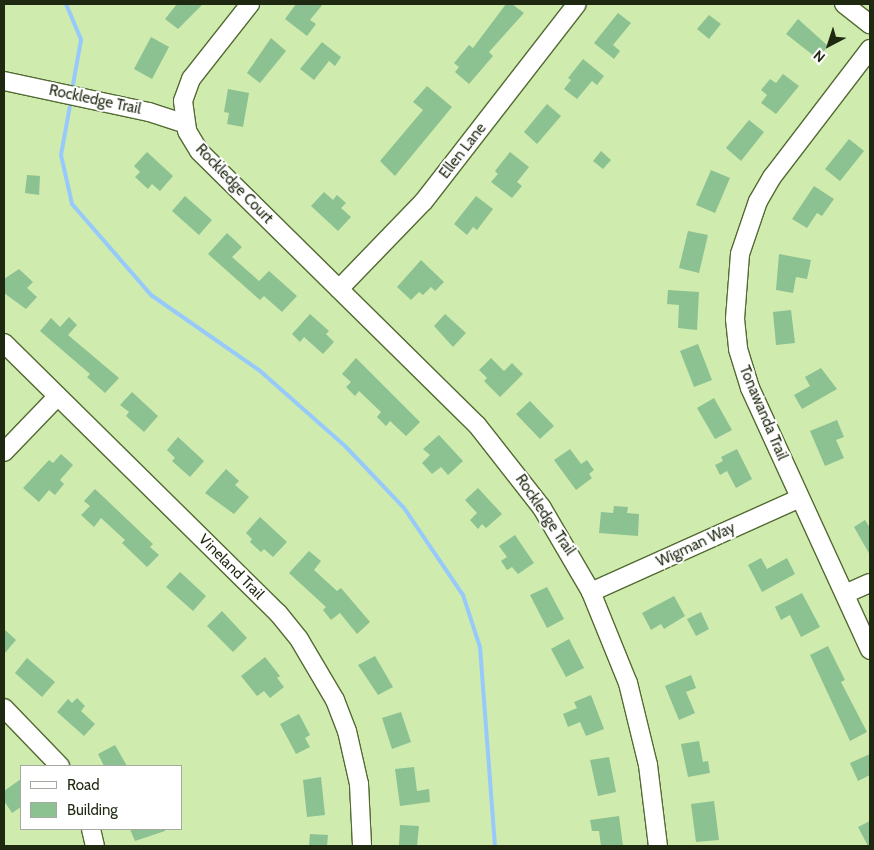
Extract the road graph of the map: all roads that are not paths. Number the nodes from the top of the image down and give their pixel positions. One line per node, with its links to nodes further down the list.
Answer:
1 (250, 4): 7 (street, Rockledge Court)
2 (577, 4): 9 (street, Ellen Lane)
3 (844, 4): 4 (street)
4 (870, 24)
5 (870, 49): 13 (street, Tonawanda Trail)
6 (4, 81): 7 (street, Rockledge Trail)
7 (185, 124): 8 (street, Rockledge Court)
8 (305, 256): 9 (street, Rockledge Trail)
9 (339, 290): 15 (street, Rockledge Trail)
10 (4, 343): 11 (street, Vineland Trail)
11 (57, 397): 12 (street); 22 (street, Vineland Trail)
12 (4, 452)
13 (800, 498): 15 (street, Wigman Way); 16 (street, Tonawanda Trail)
14 (870, 583): 16 (street)
15 (591, 592): 23 (street, Rockledge Trail)
16 (845, 594): 17 (street, Tonawanda Trail)
17 (870, 650)
18 (4, 708): 19 (street)
19 (59, 765)
20 (90, 830): 21 (street)
21 (95, 846)
22 (362, 846)
23 (658, 846)

